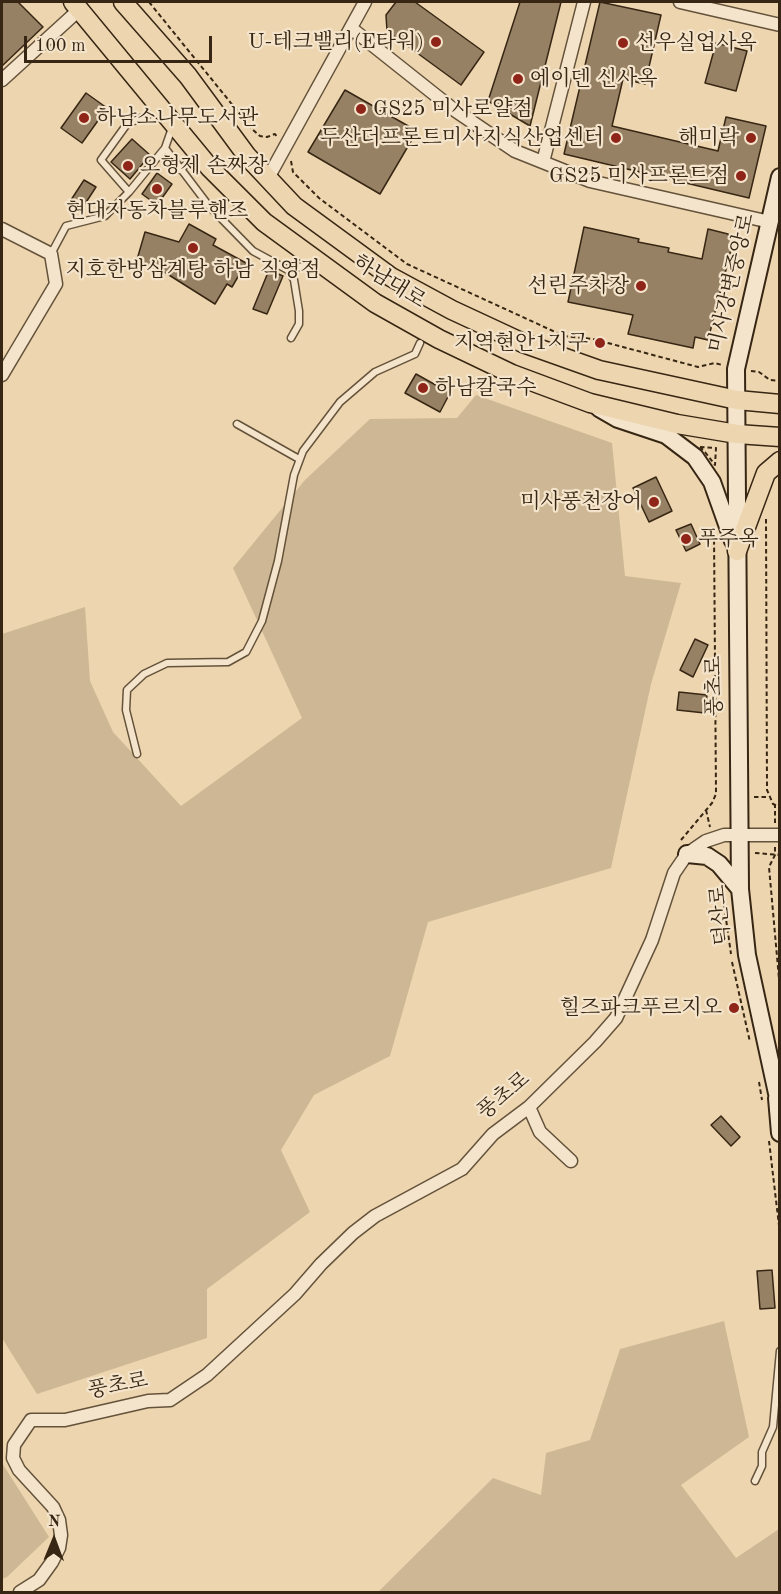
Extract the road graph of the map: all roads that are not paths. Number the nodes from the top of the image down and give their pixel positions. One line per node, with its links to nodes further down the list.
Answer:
1 (123, 2): 16 (main road, 하남대로)
2 (364, 2): 7 (street)
3 (584, 2): 13 (street)
4 (680, 2): 6 (street)
5 (77, 5): 8 (street); 9 (main road, 하남대로)
6 (780, 25)
7 (351, 28): 13 (street); 16 (street)
8 (2, 80)
9 (160, 109): 10 (main road, 하남대로); 17 (lane)
10 (174, 124): 11 (lane); 12 (main road, 하남대로)
11 (165, 148): 14 (lane); 17 (lane)
12 (198, 153): 14 (lane); 21 (main road, 하남대로)
13 (543, 162): 18 (street)
14 (180, 170): 22 (lane)
15 (780, 177): 18 (main road, 미사강변중앙로)
16 (268, 178): 26 (main road, 하남대로)
17 (129, 192): 20 (lane)
18 (770, 222): 26 (main road, 미사강변중앙로)
19 (2, 229): 20 (street)
20 (51, 254): 25 (street)
21 (317, 262): 22 (lane); 24 (main road, 하남대로)
22 (288, 270): 23 (lane)
23 (291, 338)
24 (421, 341): 27 (main road, 하남대로); 32 (lane)
25 (2, 375)
26 (737, 400): 28 (main road, 하남대로); 30 (main road, 풍초로)
27 (590, 403): 30 (main road, 하남대로); 34 (main road)
28 (780, 404)
29 (237, 424): 32 (lane)
30 (737, 434): 31 (main road, 하남대로); 34 (main road, 풍초로)
31 (780, 437)
32 (299, 459): 35 (lane)
33 (780, 461): 34 (main road)
34 (737, 551): 36 (main road, 풍초로)
35 (137, 754)
36 (740, 834): 37 (street); 38 (street, 풍초로); 39 (main road, 덕산로)
37 (780, 835)
38 (687, 854): 39 (main road); 41 (street, 풍초로)
39 (740, 889): 40 (main road, 덕산로)
40 (773, 1102): 42 (main road, 덕산로)
41 (529, 1107): 43 (street); 46 (street, 풍초로)
42 (774, 1134)
43 (571, 1161)
44 (780, 1351): 45 (lane)
45 (755, 1481)
46 (20, 1593)

